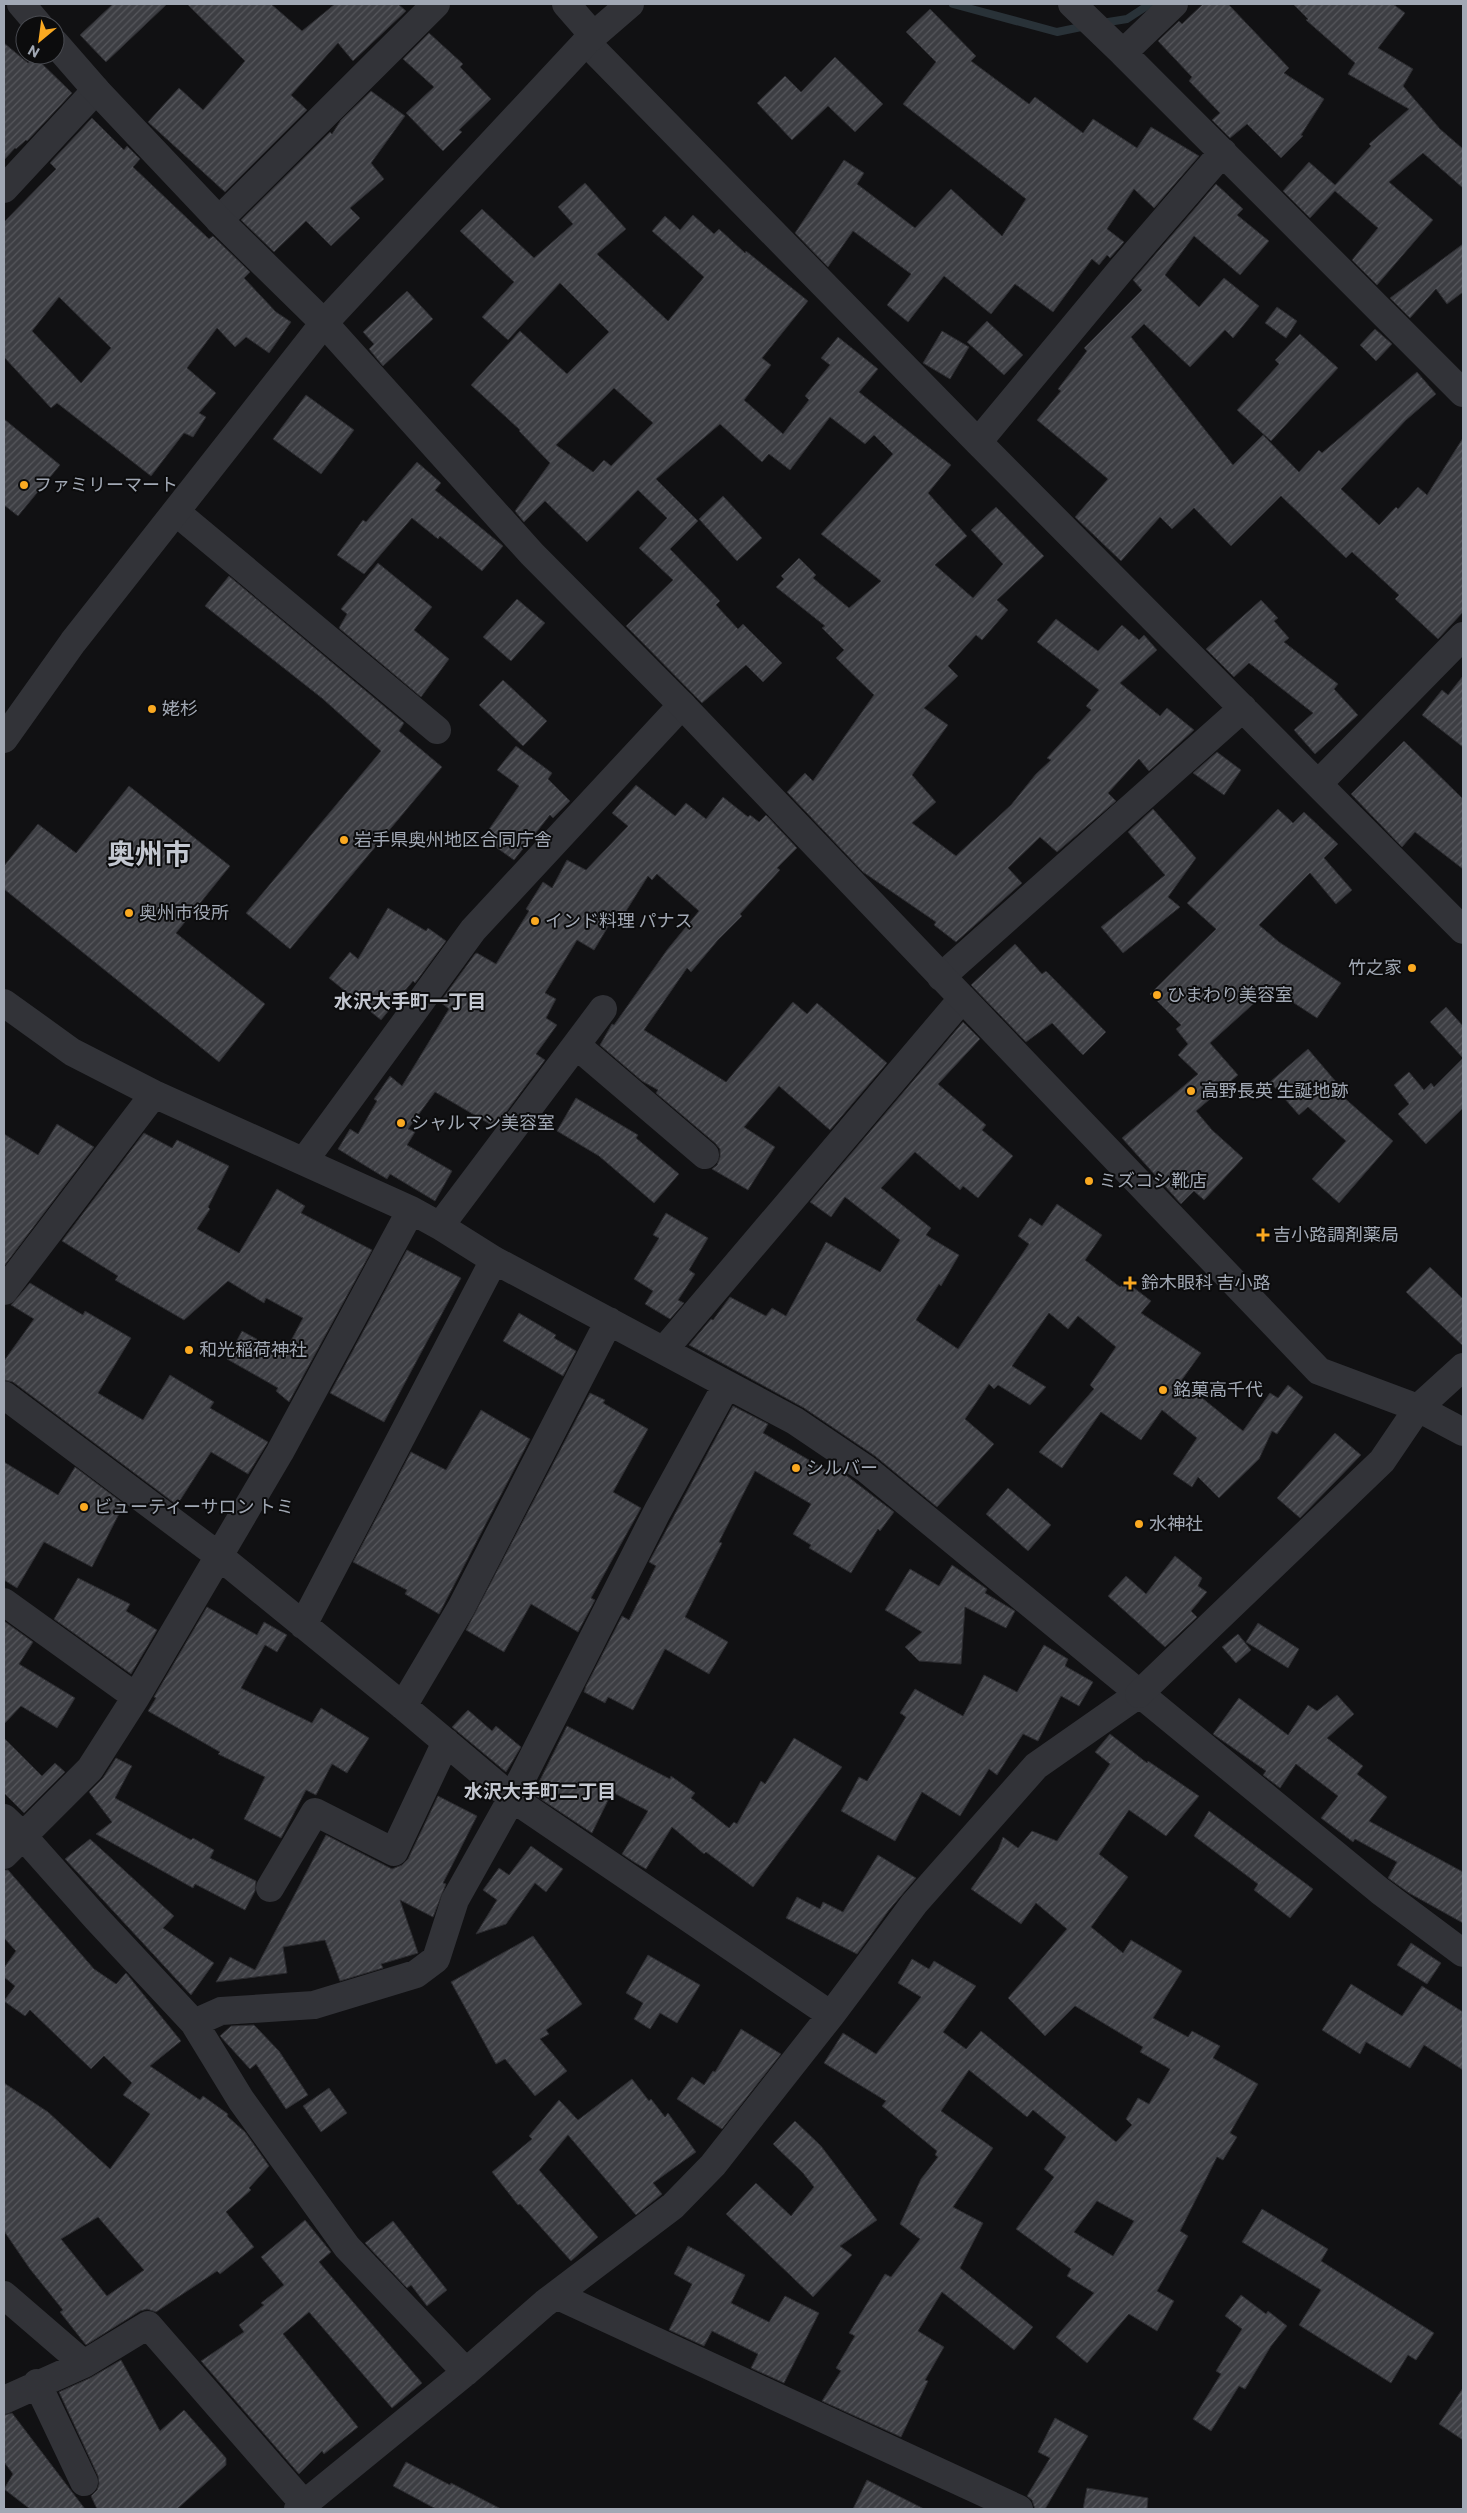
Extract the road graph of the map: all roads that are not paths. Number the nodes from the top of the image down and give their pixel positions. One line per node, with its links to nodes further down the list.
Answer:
1 (21, 4): 7 (street)
2 (436, 4): 14 (street)
3 (566, 4): 8 (street)
4 (630, 4): 8 (street)
5 (1072, 4): 9 (street)
6 (1174, 4): 9 (street)
7 (30, 15)
8 (589, 39): 15 (street); 17 (street)
9 (1123, 53): 12 (street)
10 (65, 54): 11 (street)
11 (96, 90): 13 (street); 14 (street)
12 (1223, 152): 16 (street); 17 (street)
13 (4, 189)
14 (219, 220): 15 (street)
15 (324, 323): 18 (street); 20 (street)
16 (1463, 393)
17 (978, 442): 21 (street)
18 (176, 512): 22 (street); 23 (street)
19 (1463, 636): 24 (street)
20 (682, 705): 26 (street); 33 (street)
21 (1243, 708): 24 (street); 26 (street)
22 (437, 730)
23 (4, 739)
24 (1318, 784): 25 (street)
25 (1463, 930)
26 (941, 977): 27 (street)
27 (962, 998): 39 (street); 43 (street)
28 (4, 1003): 31 (street)
29 (603, 1009): 30 (street)
30 (576, 1045): 32 (street); 35 (street)
31 (154, 1094): 33 (street); 37 (street)
32 (705, 1155)
33 (304, 1161): 34 (street)
34 (411, 1210): 35 (street); 45 (street)
35 (440, 1226): 36 (street)
36 (494, 1260): 38 (street); 47 (street)
37 (4, 1292)
38 (609, 1322): 39 (street); 50 (street)
39 (664, 1350): 41 (street)
40 (1463, 1366): 43 (street)
41 (726, 1386): 48 (street); 52 (street)
42 (4, 1395): 45 (street)
43 (1418, 1408): 44 (street); 48 (street)
44 (1463, 1432)
45 (218, 1556): 47 (street); 49 (street)
46 (4, 1602): 49 (street)
47 (303, 1625): 50 (street)
48 (1139, 1694): 56 (street); 57 (street)
49 (136, 1697): 53 (street)
50 (403, 1706): 51 (street)
51 (446, 1742): 52 (street); 55 (street)
52 (512, 1798): 57 (street); 58 (street)
53 (14, 1827): 54 (street); 58 (street)
54 (4, 1856)
55 (270, 1888)
56 (1463, 1953)
57 (831, 2015): 60 (street)
58 (194, 2023): 62 (street)
59 (4, 2295): 61 (street)
60 (556, 2295): 62 (street); 67 (street)
61 (84, 2364): 63 (street); 66 (street)
62 (466, 2372): 66 (street)
63 (37, 2384): 64 (street); 65 (street)
64 (4, 2400)
65 (84, 2482)
66 (301, 2507)
67 (1019, 2509)

